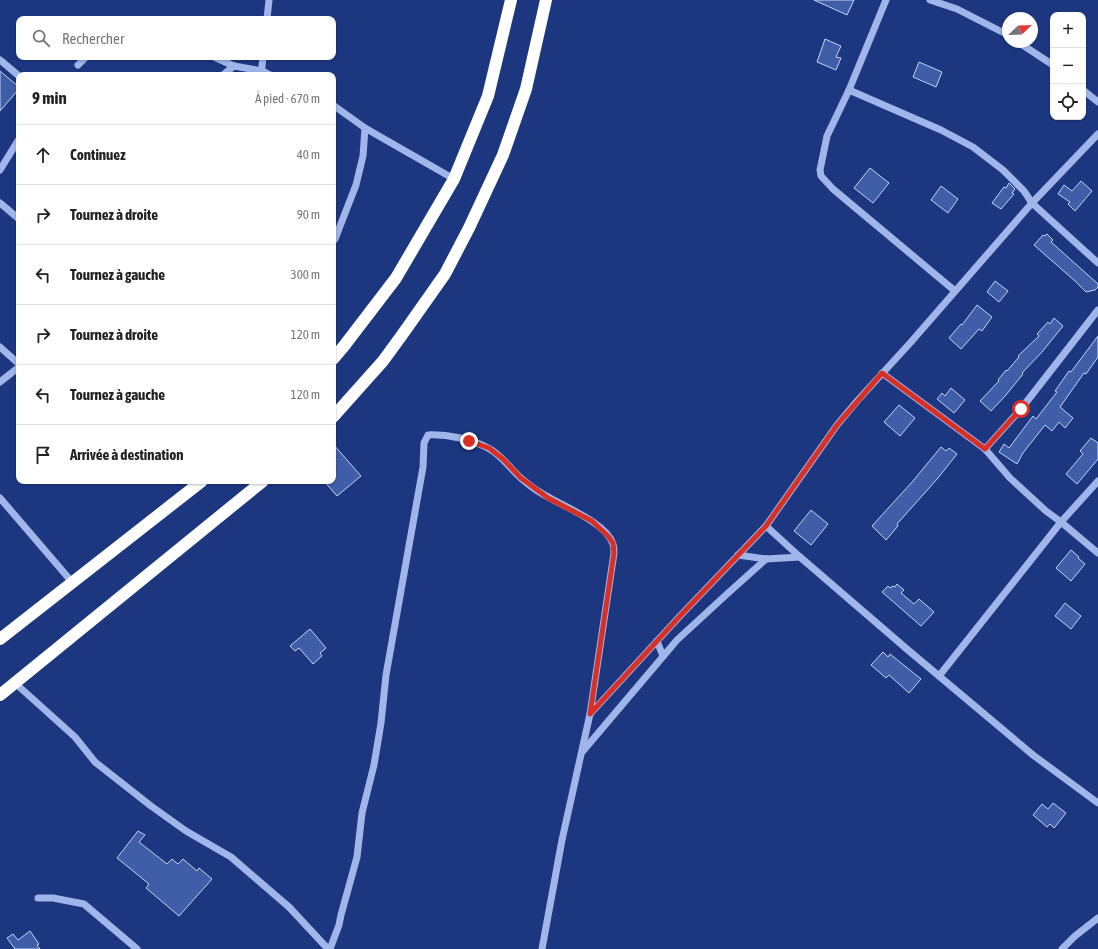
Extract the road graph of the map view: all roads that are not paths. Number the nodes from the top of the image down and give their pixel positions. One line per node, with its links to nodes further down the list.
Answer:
1 (269, 0): 6 (street)
2 (511, 0): 28 (highway)
3 (546, 0): 42 (highway)
4 (886, 0): 20 (street)
5 (930, 0): 7 (street)
6 (267, 16)
7 (1002, 32)
8 (1027, 48): 13 (street)
9 (0, 60): 19 (street)
10 (83, 60): 14 (street)
11 (221, 60): 15 (street)
12 (263, 60): 18 (street)
13 (1050, 64)
14 (78, 65)
15 (234, 66): 16 (street); 17 (street)
16 (227, 72)
17 (258, 72)
18 (262, 72)
19 (16, 73)
20 (849, 90): 30 (street); 34 (street)
21 (1086, 92): 22 (street)
22 (1098, 102)
23 (336, 107): 24 (street)
24 (365, 128): 28 (street); 32 (street)
25 (1098, 134): 30 (street)
26 (16, 144): 27 (street)
27 (0, 170)
28 (454, 179): 37 (highway)
29 (0, 203): 31 (street)
30 (1032, 203): 33 (street); 34 (street)
31 (16, 216)
32 (336, 236)
33 (1098, 263)
34 (955, 290): 40 (street)
35 (1098, 310): 43 (street)
36 (0, 347): 38 (street)
37 (336, 355)
38 (16, 361)
39 (16, 369): 41 (street)
40 (882, 373): 43 (street); 49 (street)
41 (0, 382)
42 (336, 413)
43 (985, 449): 48 (street)
44 (1098, 481): 48 (street)
45 (198, 484): 54 (highway)
46 (259, 484): 59 (highway)
47 (0, 498): 54 (street)
48 (1061, 522): 50 (street); 58 (street)
49 (766, 526): 51 (street); 52 (street)
50 (1098, 553)
51 (738, 555): 53 (street); 56 (street)
52 (800, 557): 53 (street); 58 (street)
53 (766, 560): 57 (street)
54 (72, 582): 55 (highway)
55 (0, 639)
56 (657, 641): 57 (street); 61 (street)
57 (663, 656): 62 (street)
58 (939, 676): 63 (street)
59 (15, 683): 60 (highway); 67 (street)
60 (0, 695)
61 (590, 714): 62 (street); 67 (street)
62 (581, 753): 68 (street)
63 (1098, 803)
64 (38, 898): 66 (street)
65 (1098, 918): 69 (street)
66 (137, 949)
67 (329, 949)
68 (542, 949)
69 (1062, 949)

